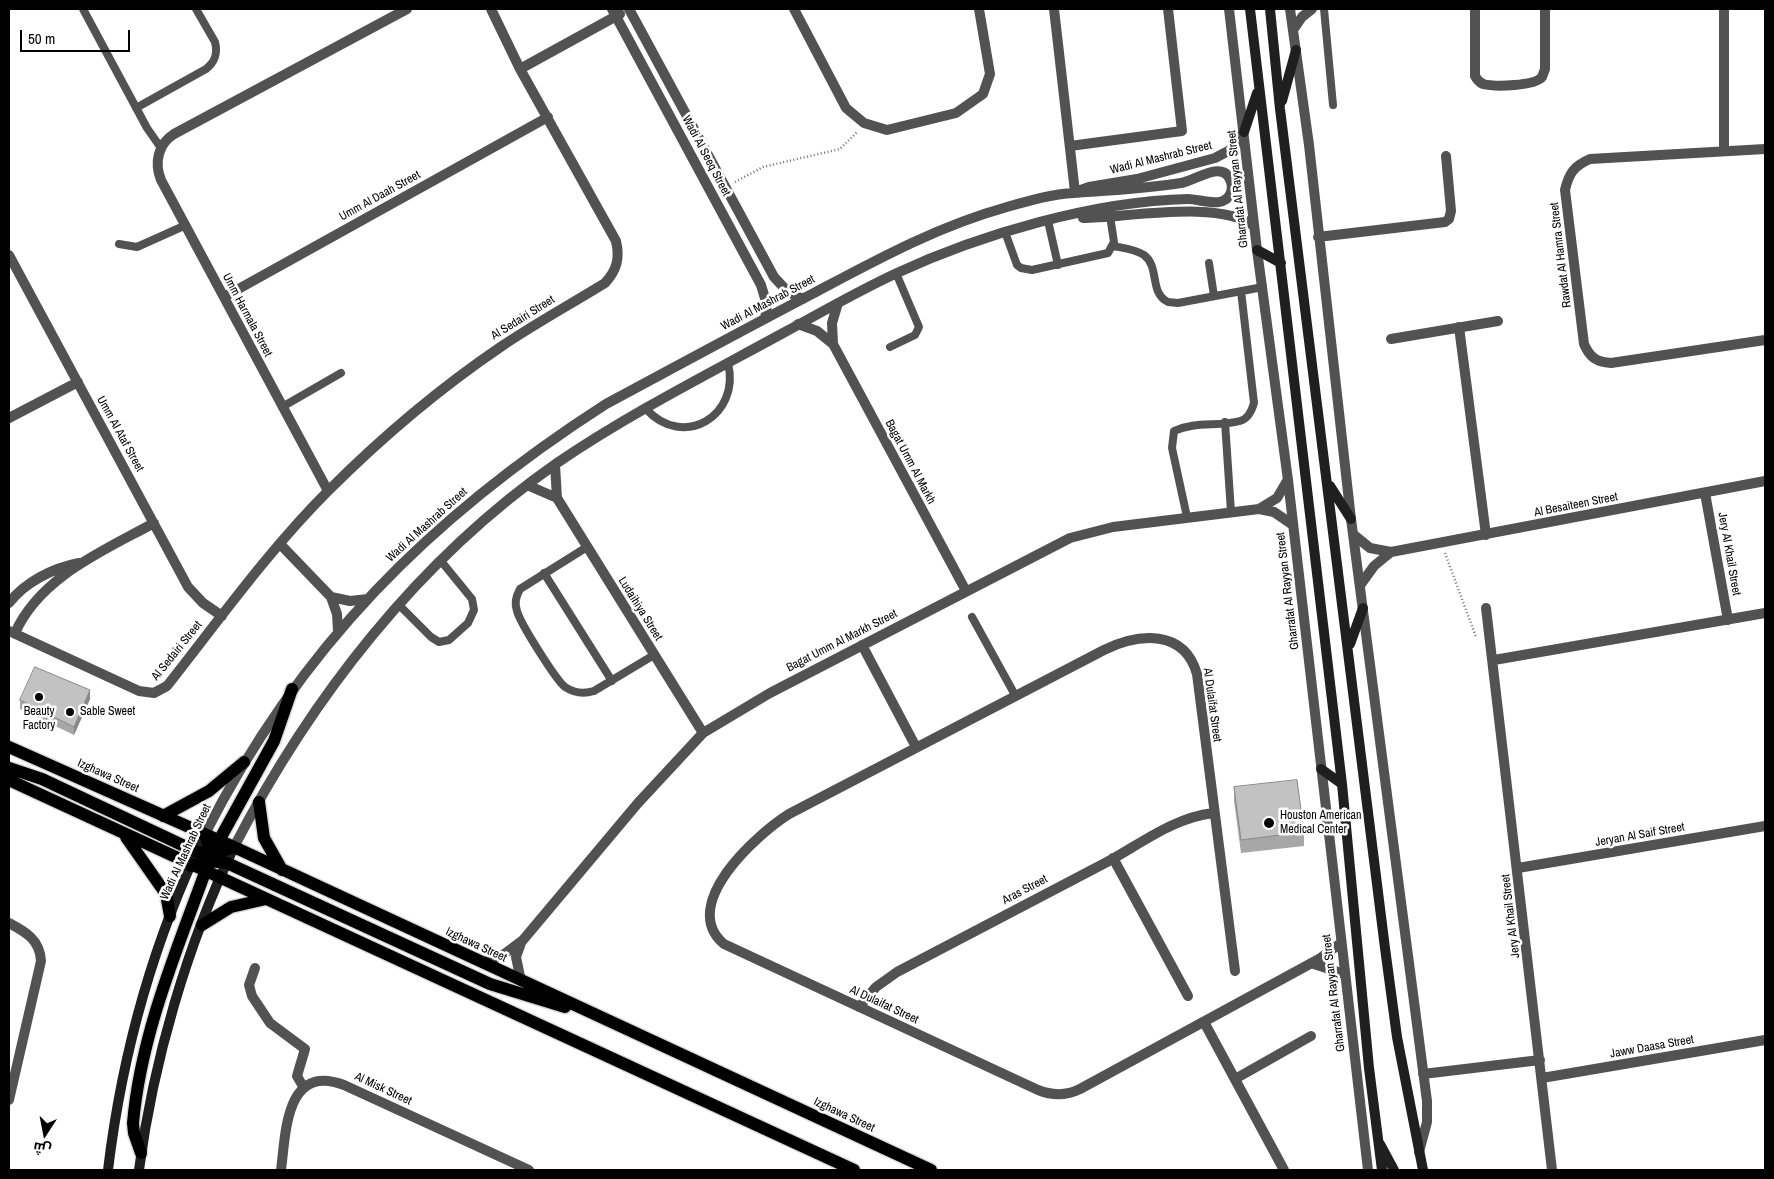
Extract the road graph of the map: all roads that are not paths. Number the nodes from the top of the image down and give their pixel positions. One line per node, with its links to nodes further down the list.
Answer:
1 (83, 9): 25 (lane)
2 (196, 9): 25 (lane)
3 (406, 9): 30 (street)
4 (491, 9): 22 (street, Al Sedairi Street)
5 (629, 9): 19 (street); 54 (street, Wadi Al Seeq Street)
6 (794, 9): 7 (street)
7 (979, 9)
8 (1054, 9): 29 (street)
9 (1168, 9): 29 (street)
10 (1228, 9): 28 (street, Gharrafat Al Rayyan Street)
11 (1250, 9): 23 (main road)
12 (1270, 9): 26 (main road)
13 (1290, 9): 20 (street)
14 (1312, 9): 20 (street)
15 (1324, 9): 24 (lane)
16 (1475, 9): 17 (street)
17 (1545, 9)
18 (1724, 9): 32 (street)
19 (614, 12): 22 (street); 56 (street, Wadi Al Seeq Street)
20 (1293, 30): 21 (street)
21 (1296, 50): 26 (main road); 41 (street)
22 (520, 69): 27 (street, Al Sedairi Street)
23 (1258, 89): 28 (main road); 47 (main road)
24 (1333, 105)
25 (136, 108): 30 (lane)
26 (1280, 109): 74 (main road)
27 (548, 117): 53 (street, Umm Al Daah Street); 76 (street, Al Sedairi Street)
28 (1244, 132): 34 (street, Wadi Al Mashrab Street); 39 (street, Gharrafat Al Rayyan Street)
29 (1070, 146): 34 (street)
30 (161, 148): 38 (street, Umm Harmala Street)
31 (1765, 149): 32 (street, Rawdat Al Hamra Street)
32 (1724, 151): 61 (street, Rawdat Al Hamra Street)
33 (1446, 156): 41 (street)
34 (1075, 192): 36 (street, Wadi Al Mashrab Street); 54 (street, Wadi Al Mashrab Street)
35 (1110, 216): 36 (street, Wadi Al Mashrab Street); 39 (street, Wadi Al Mashrab Street); 43 (lane)
36 (1064, 217): 37 (street, Wadi Al Mashrab Street)
37 (1048, 221): 40 (street, Wadi Al Mashrab Street); 48 (lane)
38 (186, 225): 42 (lane); 53 (street, Umm Harmala Street)
39 (1254, 226): 44 (street, Gharrafat Al Rayyan Street)
40 (1006, 232): 48 (lane); 49 (street, Wadi Al Mashrab Street)
41 (1318, 237): 82 (street)
42 (119, 244)
43 (1114, 246): 48 (lane); 52 (lane)
44 (1257, 250): 47 (main road); 50 (street, Gharrafat Al Rayyan Street)
45 (9, 255): 66 (street, Umm Al Ataf Street)
46 (1209, 263): 52 (lane)
47 (1281, 263): 121 (main road)
48 (1058, 265)
49 (896, 273): 55 (street, Wadi Al Mashrab Street); 63 (lane)
50 (1263, 287): 51 (lane); 72 (street, Gharrafat Al Rayyan Street)
51 (1240, 291): 52 (lane); 70 (lane)
52 (1214, 296)
53 (224, 297): 67 (street, Umm Harmala Street)
54 (803, 299): 56 (street, Wadi Al Mashrab Street)
55 (838, 303): 58 (street, Wadi Al Mashrab Street); 62 (street, Bagat Umm Al Markh)
56 (766, 319): 96 (street, Wadi Al Mashrab Street)
57 (1498, 321): 59 (street)
58 (798, 324): 62 (street, Bagat Umm Al Markh); 64 (street, Wadi Al Mashrab Street)
59 (1459, 327): 60 (street); 86 (street)
60 (1391, 339)
61 (1765, 340)
62 (833, 344): 94 (street, Bagat Umm Al Markh)
63 (890, 347)
64 (728, 363): 68 (street, Wadi Al Mashrab Street); 68 (lane)
65 (342, 373): 67 (lane)
66 (78, 382): 69 (street); 83 (street, Umm Al Ataf Street)
67 (282, 407): 76 (street, Umm Harmala Street)
68 (646, 409): 71 (street, Wadi Al Mashrab Street)
69 (9, 418)
70 (1225, 422): 80 (lane); 81 (lane)
71 (555, 465): 75 (street, Wadi Al Mashrab Street); 78 (street, Ludaihiya Street)
72 (1288, 480): 79 (street, Bagat Umm Al Markh Street); 84 (street, Gharrafat Al Rayyan Street)
73 (1765, 481): 77 (street, Al Besaiteen Street)
74 (1328, 483): 82 (main road); 108 (main road)
75 (527, 485): 78 (street); 90 (street, Wadi Al Mashrab Street)
76 (328, 491): 87 (street, Al Sedairi Street)
77 (1705, 493): 86 (street, Al Besaiteen Street); 104 (street, Jery Al Khail Street)
78 (557, 498): 88 (street, Ludaihiya Street)
79 (1259, 509): 80 (street, Bagat Umm Al Markh Street); 84 (street, Bagat Umm Al Markh Street)
80 (1231, 512): 81 (street, Bagat Umm Al Markh Street)
81 (1187, 517): 94 (street, Bagat Umm Al Markh Street)
82 (1351, 519): 85 (street)
83 (154, 523): 91 (street); 102 (street, Umm Al Ataf Street)
84 (1293, 525): 119 (street, Gharrafat Al Rayyan Street)
85 (1354, 535): 89 (street, Al Besaiteen Street); 93 (street)
86 (1486, 535): 89 (street, Al Besaiteen Street)
87 (281, 545): 95 (street); 102 (street, Al Sedairi Street)
88 (588, 547): 92 (lane); 109 (street, Ludaihiya Street)
89 (1391, 552): 93 (street)
90 (441, 561): 98 (street, Wadi Al Mashrab Street); 98 (lane)
91 (80, 563): 97 (street); 106 (street)
92 (544, 573): 111 (lane); 111 (lane)
93 (1361, 584): 99 (street)
94 (966, 591): 107 (street, Bagat Umm Al Markh Street)
95 (331, 597): 96 (street); 105 (street)
96 (368, 599): 105 (street, Wadi Al Mashrab Street)
97 (9, 603)
98 (399, 605): 122 (street, Wadi Al Mashrab Street)
99 (1363, 608): 108 (main road); 155 (street)
100 (1486, 608): 110 (street, Jery Al Khail Street)
101 (1765, 613): 104 (street)
102 (222, 616): 106 (street, Al Sedairi Street)
103 (972, 616): 113 (lane)
104 (1728, 620): 110 (street)
105 (338, 631): 112 (street, Wadi Al Mashrab Street)
106 (12, 632)
107 (862, 645): 114 (street, Bagat Umm Al Markh Street); 116 (street)
108 (1348, 647): 161 (main road)
109 (654, 655): 111 (lane); 114 (street, Ludaihiya Street)
110 (1494, 660): 133 (street, Jery Al Khail Street)
111 (612, 682)
112 (292, 689): 117 (street, Wadi Al Mashrab Street); 128 (main road)
113 (1015, 695): 116 (street, Al Dulaifat Street); 123 (street, Al Dulaifat Street)
114 (703, 733): 140 (street, Bagat Umm Al Markh Street)
115 (9, 747): 124 (main road, Izghawa Street)
116 (916, 747): 149 (street, Al Dulaifat Street)
117 (244, 762): 124 (main road); 126 (street, Wadi Al Mashrab Street)
118 (9, 768): 131 (main road)
119 (1321, 769): 121 (main road); 141 (street, Gharrafat Al Rayyan Street)
120 (9, 780): 127 (main road)
121 (1342, 784): 160 (main road)
122 (259, 802): 129 (street, Wadi Al Mashrab Street); 134 (main road)
123 (1213, 813): 130 (street, Aras Street); 145 (street, Al Dulaifat Street)
124 (163, 816): 126 (main road, Izghawa Street)
125 (1765, 826): 133 (street, Jeryan Al Saif Street)
126 (206, 834): 128 (main road, Izghawa Street); 131 (main road)
127 (125, 835): 132 (main road); 137 (main road)
128 (218, 840): 129 (main road, Izghawa Street); 131 (main road)
129 (234, 847): 131 (main road); 134 (main road, Izghawa Street)
130 (1113, 858): 148 (street); 149 (street, Aras Street)
131 (211, 859): 132 (main road); 135 (main road); 150 (main road); 162 (main road)
132 (190, 866): 137 (main road, Wadi Al Mashrab Street)
133 (1518, 868): 154 (street, Jery Al Khail Street)
134 (282, 870): 142 (main road, Izghawa Street)
135 (220, 879): 136 (main road); 139 (main road)
136 (266, 900): 139 (main road); 167 (main road)
137 (170, 916): 163 (main road, Wadi Al Mashrab Street)
138 (9, 923): 159 (street)
139 (202, 925): 162 (main road)
140 (523, 940): 142 (street, Bagat Umm Al Markh Street); 147 (street, Bagat Umm Al Markh Street)
141 (1341, 943): 143 (street, Al Dulaifat Street); 146 (street, Gharrafat Al Rayyan Street)
142 (483, 963): 147 (main road, Izghawa Street)
143 (1311, 963): 146 (street); 151 (street, Al Dulaifat Street)
144 (255, 968): 158 (street)
145 (1235, 971)
146 (1344, 974): 170 (street, Gharrafat Al Rayyan Street)
147 (521, 981): 150 (main road, Izghawa Street)
148 (1188, 996)
149 (859, 1007): 151 (street, Al Dulaifat Street)
150 (589, 1012): 168 (main road, Izghawa Street)
151 (1204, 1022): 157 (street)
152 (1311, 1036): 157 (street)
153 (1765, 1040): 156 (street, Jaww Daasa Street)
154 (1540, 1060): 155 (street); 156 (street, Jery Al Khail Street)
155 (1423, 1074): 161 (street)
156 (1542, 1078): 174 (street, Jery Al Khail Street)
157 (1235, 1079): 169 (street)
158 (304, 1088): 165 (street); 166 (street, Al Misk Street)
159 (9, 1100)
160 (1377, 1139): 171 (main road); 172 (main road)
161 (1419, 1152): 173 (main road)
162 (141, 1153): 164 (main road)
163 (108, 1170)
164 (139, 1170)
165 (282, 1170)
166 (529, 1170)
167 (854, 1170)
168 (931, 1170)
169 (1284, 1170)
170 (1368, 1170)
171 (1382, 1170)
172 (1394, 1170)
173 (1423, 1170)
174 (1552, 1170)

